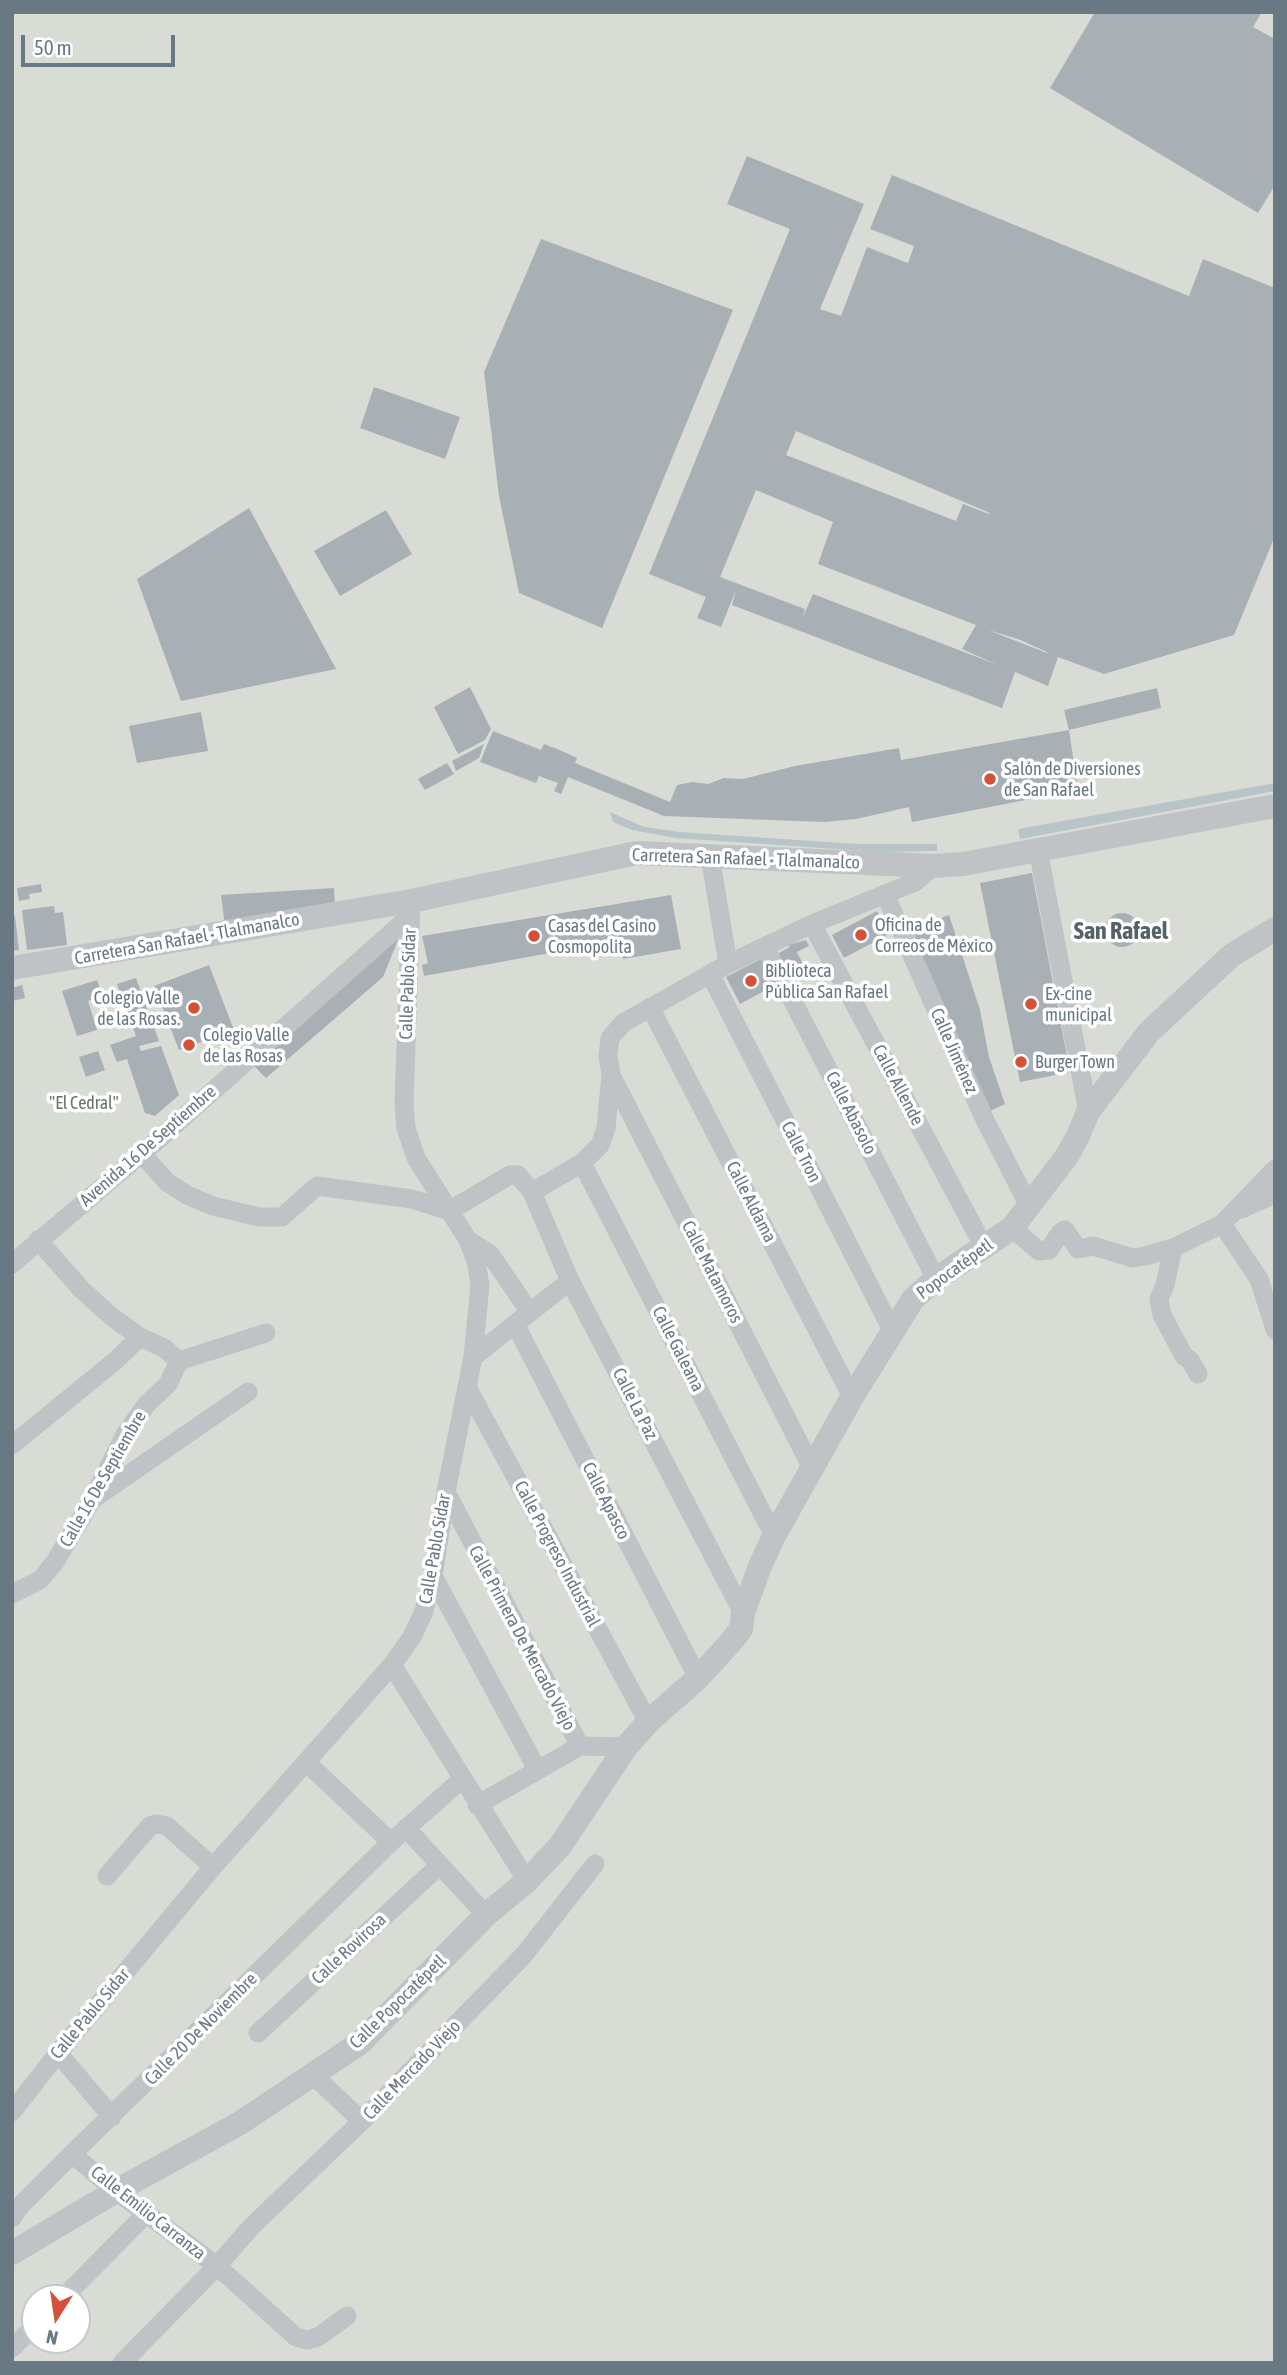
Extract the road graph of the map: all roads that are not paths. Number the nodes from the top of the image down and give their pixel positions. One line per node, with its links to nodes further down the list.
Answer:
1 (1275, 806): 2 (street, Carretera San Rafael - Tlalmanalco)
2 (1038, 849): 4 (street, Carretera San Rafael - Tlalmanalco); 15 (street)
3 (710, 856): 4 (street, Carretera San Rafael - Tlalmanalco); 6 (street, Carretera San Rafael - Tlalmanalco); 10 (street)
4 (934, 866): 5 (street)
5 (885, 894): 7 (street); 21 (street, Calle Jiménez)
6 (411, 909): 11 (street, Carretera San Rafael - Tlalmanalco); 16 (street, Avenida 16 De Septiembre); 22 (street, Calle Pablo Sidar)
7 (812, 924): 9 (street); 27 (street, Calle Allende)
8 (1275, 929): 15 (street, Popocatépetl)
9 (765, 947): 10 (street); 31 (street, Calle Abasolo)
10 (728, 964): 12 (street)
11 (12, 968)
12 (710, 974): 13 (street); 34 (street, Calle Tron)
13 (650, 1007): 14 (street); 43 (street, Calle Aldama)
14 (611, 1074): 17 (street); 45 (street, Calle Matamoros)
15 (1088, 1112): 21 (street, Popocatépetl)
16 (141, 1153): 22 (street); 25 (street, Avenida 16 De Septiembre)
17 (582, 1163): 19 (street); 48 (street, Calle Galeana)
18 (1275, 1169): 23 (street)
19 (531, 1192): 22 (street); 32 (street, Calle La Paz)
20 (1275, 1194): 23 (street)
21 (1029, 1206): 24 (street, Popocatépetl)
22 (449, 1211): 26 (street, Calle Pablo Sidar)
23 (1226, 1219): 28 (street); 30 (street)
24 (1012, 1228): 27 (street, Popocatépetl); 28 (street)
25 (38, 1240): 29 (street, Avenida 16 De Septiembre); 37 (street)
26 (468, 1240): 33 (street, Calle Apasco); 38 (street, Calle Pablo Sidar)
27 (984, 1247): 31 (street, Popocatépetl)
28 (1172, 1248): 40 (street)
29 (12, 1264)
30 (1267, 1276): 35 (street)
31 (936, 1279): 34 (street, Popocatépetl)
32 (570, 1281): 33 (street); 51 (street, Calle La Paz)
33 (522, 1317): 38 (street); 53 (street, Calle Apasco)
34 (892, 1330): 43 (street, Popocatépetl)
35 (1275, 1330)
36 (266, 1333): 39 (street)
37 (140, 1337): 39 (street); 44 (street)
38 (472, 1357): 41 (street, Calle Pablo Sidar)
39 (178, 1361): 47 (street, Calle 16 De Septiembre)
40 (1198, 1374)
41 (467, 1387): 46 (street, Calle Pablo Sidar); 54 (street, Calle Progreso Industrial)
42 (248, 1392): 47 (street)
43 (852, 1397): 45 (street, Popocatépetl)
44 (12, 1445)
45 (813, 1470): 48 (street, Popocatépetl)
46 (446, 1492): 49 (street, Calle Pablo Sidar); 55 (street, Calle Primera De Mercado Viejo)
47 (92, 1500): 50 (street, Calle 16 De Septiembre)
48 (774, 1536): 51 (street, Popocatépetl)
49 (433, 1576): 52 (street, Calle Pablo Sidar); 58 (street)
50 (12, 1594)
51 (743, 1614): 53 (street, Popocatépetl)
52 (392, 1665): 57 (street, Calle Pablo Sidar); 59 (street)
53 (698, 1678): 54 (street, Popocatépetl)
54 (648, 1722): 56 (street, Calle Popocatépetl)
55 (580, 1746): 56 (street); 58 (street)
56 (626, 1747): 67 (street, Calle Popocatépetl)
57 (307, 1763): 62 (street); 65 (street, Calle Pablo Sidar)
58 (537, 1769): 60 (street)
59 (461, 1780): 60 (street); 61 (street, Calle 20 De Noviembre)
60 (477, 1805): 67 (street)
61 (406, 1828): 62 (street, Calle 20 De Noviembre); 64 (street)
62 (391, 1842): 73 (street, Calle 20 De Noviembre)
63 (595, 1864): 74 (street, Calle Mercado Viejo)
64 (440, 1865): 68 (street); 69 (street, Calle Rovirosa)
65 (213, 1867): 66 (street); 70 (street, Calle Pablo Sidar)
66 (107, 1876)
67 (527, 1881): 68 (street, Calle Popocatépetl)
68 (486, 1914): 71 (street, Calle Popocatépetl)
69 (258, 2033)
70 (58, 2053): 72 (street, Calle Pablo Sidar); 73 (street)
71 (313, 2075): 74 (street); 76 (street, Calle Popocatépetl)
72 (12, 2112)
73 (112, 2118): 75 (street, Calle 20 De Noviembre)
74 (362, 2121): 80 (street, Calle Mercado Viejo)
75 (72, 2154): 76 (street, Calle Emilio Carranza); 78 (street, Calle 20 De Noviembre)
76 (116, 2191): 77 (street, Calle Emilio Carranza); 79 (street, Calle Popocatépetl)
77 (147, 2213): 80 (street, Calle Emilio Carranza); 81 (street)
78 (12, 2218)
79 (12, 2253)
80 (217, 2266): 82 (street); 83 (street, Calle Emilio Carranza)
81 (76, 2284)
82 (346, 2316)
83 (122, 2363)

